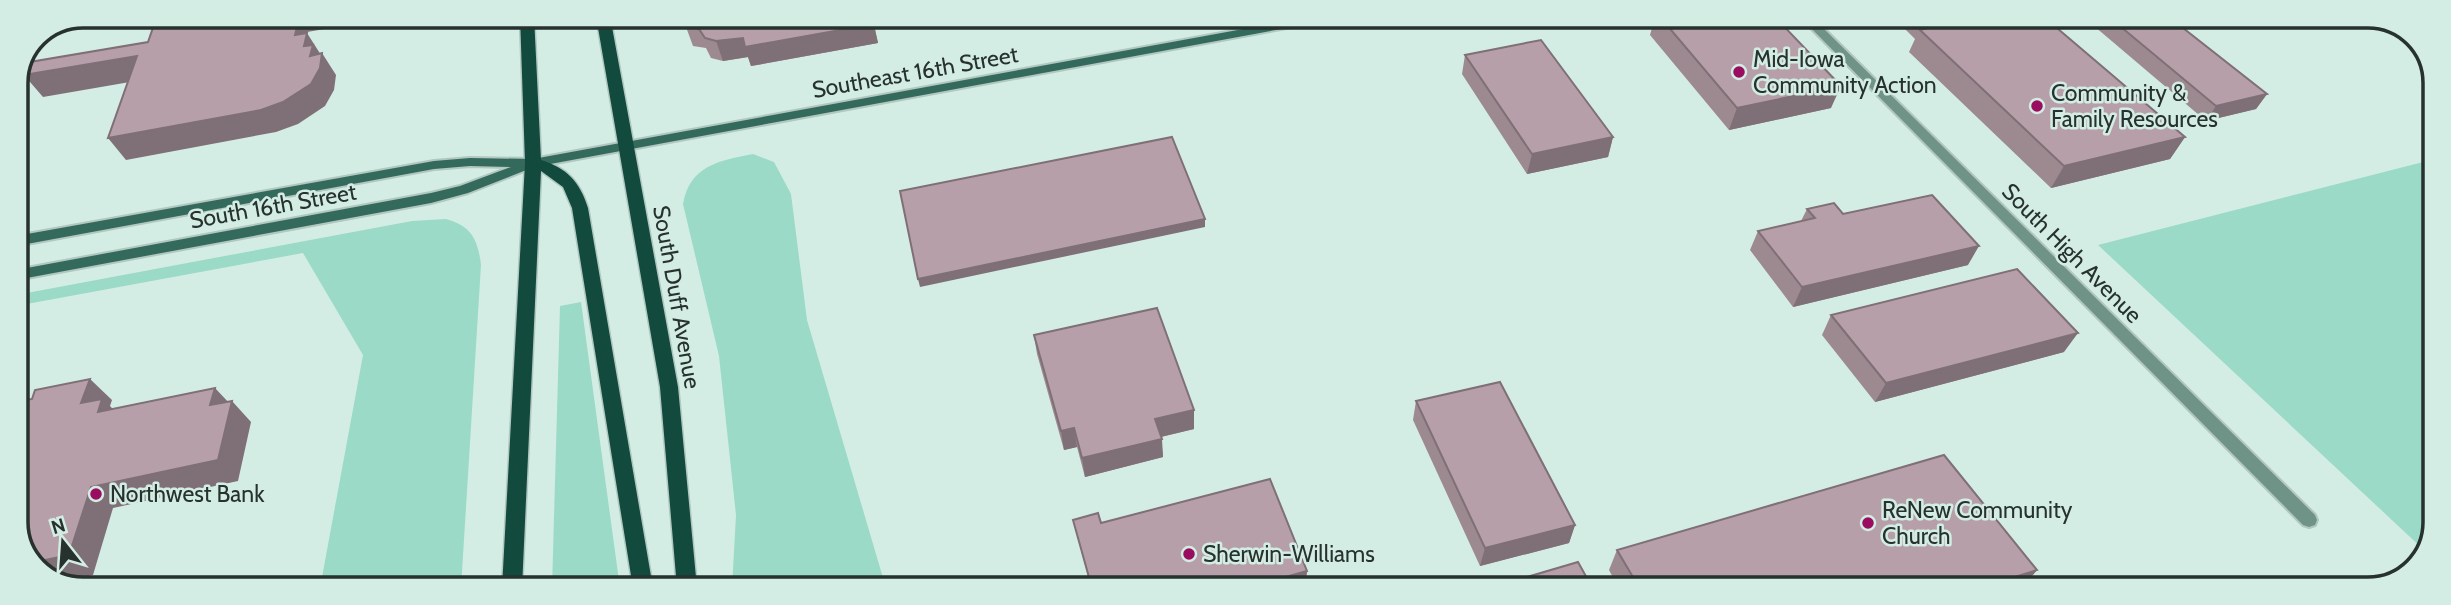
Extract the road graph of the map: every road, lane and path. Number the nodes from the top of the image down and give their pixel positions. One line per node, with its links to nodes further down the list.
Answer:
1 (527, 28): 6 (main road)
2 (605, 28): 5 (main road, South Duff Avenue)
3 (1270, 28): 5 (main road, Southeast 16th Street)
4 (1817, 28): 9 (street, South High Avenue)
5 (626, 146): 6 (main road, South 16th Street); 12 (main road, South Duff Avenue)
6 (533, 163): 7 (main road, South 16th Street); 8 (main road, South 16th Street); 10 (main road); 11 (main road)
7 (28, 239)
8 (28, 273)
9 (2309, 520)
10 (513, 577)
11 (641, 577)
12 (686, 577)

